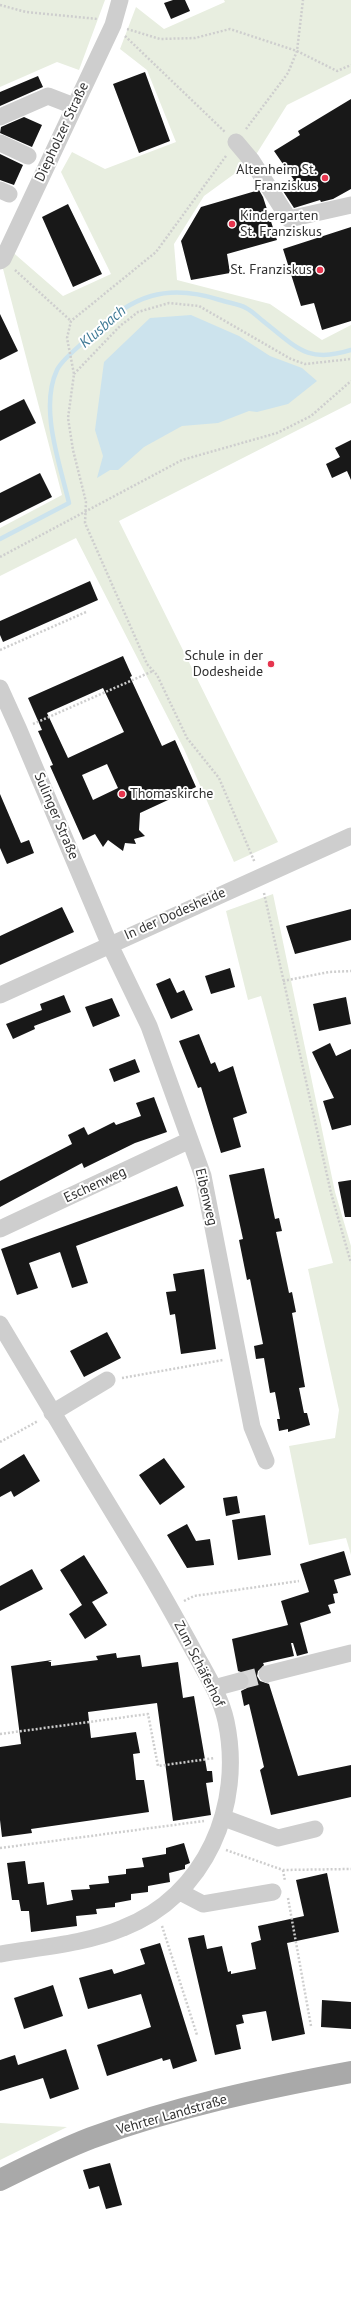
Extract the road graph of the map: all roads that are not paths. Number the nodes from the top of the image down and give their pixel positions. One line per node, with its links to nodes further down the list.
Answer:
1 (120, 0): 2 (street, Diepholzer Straße)
2 (74, 106): 3 (street); 8 (street, Diepholzer Straße)
3 (0, 117)
4 (236, 142): 7 (street)
5 (0, 143): 6 (street)
6 (28, 156)
7 (351, 205)
8 (2, 260)
9 (0, 688): 11 (street, Sulinger Straße)
10 (351, 836): 11 (street, In der Dodesheide)
11 (109, 943): 12 (street, In der Dodesheide); 13 (street, Eibenweg)
12 (0, 995)
13 (190, 1140): 14 (street, Eschenweg); 18 (street, Eibenweg)
14 (0, 1229)
15 (0, 1324): 17 (street, Zum Schäferhof)
16 (107, 1380): 17 (street)
17 (52, 1412): 22 (street, Zum Schäferhof)
18 (266, 1461)
19 (351, 1653): 20 (street)
20 (267, 1674)
21 (240, 1681): 22 (street)
22 (214, 1688): 23 (street, Zum Schäferhof)
23 (224, 1818): 24 (street); 26 (street, Zum Schäferhof)
24 (315, 1829)
25 (282, 1890): 26 (street)
26 (180, 1892): 27 (street, Zum Schäferhof)
27 (0, 1954)
28 (351, 2072): 29 (main road, Vehrter Landstraße)
29 (0, 2180)

